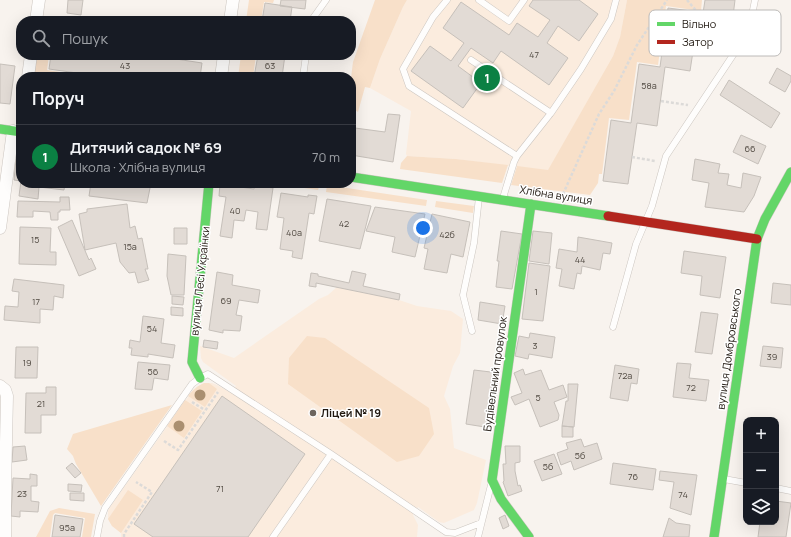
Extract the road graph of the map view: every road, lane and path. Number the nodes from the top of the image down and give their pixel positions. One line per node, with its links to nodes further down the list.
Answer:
1 (39, 0): 14 (street)
2 (232, 0): 15 (street)
3 (326, 0): 16 (lane)
4 (447, 0): 32 (lane)
5 (479, 0): 6 (lane)
6 (524, 0)
7 (616, 0): 28 (lane)
8 (668, 0): 11 (path)
9 (687, 0): 12 (path)
10 (755, 0): 13 (lane)
11 (661, 10)
12 (696, 10)
13 (753, 10)
14 (37, 16)
15 (230, 16)
16 (315, 16)
17 (649, 28): 38 (path)
18 (734, 56): 27 (lane)
19 (30, 60): 23 (street)
20 (223, 60): 24 (street)
21 (305, 60): 25 (lane)
22 (470, 60): 28 (lane)
23 (29, 72)
24 (222, 72)
25 (304, 72)
26 (661, 101): 27 (path)
27 (700, 107): 34 (lane)
28 (551, 113): 32 (lane)
29 (0, 129): 30 (street)
30 (16, 131)
31 (16, 137): 43 (street)
32 (517, 156): 40 (lane)
33 (632, 157): 34 (path)
34 (664, 162): 42 (lane)
35 (791, 172): 44 (street, вулиця Домбровського)
36 (356, 178): 39 (street, Хлібна вулиця)
37 (209, 188): 47 (street, вулиця Лесі Українки)
38 (563, 194)
39 (479, 196): 40 (street, Хлібна вулиця); 46 (lane)
40 (503, 199): 41 (street, Хлібна вулиця)
41 (531, 204): 42 (street, Хлібна вулиця); 56 (street, Будівельний провулок)
42 (646, 221): 44 (street, Хлібна вулиця); 45 (lane)
43 (0, 228)
44 (757, 239): 54 (street, вулиця Домбровського)
45 (613, 327)
46 (472, 331)
47 (200, 378): 48 (lane); 50 (lane)
48 (224, 384): 51 (path); 53 (lane)
49 (0, 386): 61 (street)
50 (183, 396): 51 (path); 62 (lane)
51 (205, 410): 52 (path)
52 (162, 439)
53 (331, 454): 60 (lane); 64 (lane)
54 (722, 479): 57 (lane); 67 (street, вулиця Домбровського)
55 (134, 480): 63 (path)
56 (492, 480): 60 (lane); 66 (street)
57 (743, 482)
58 (779, 488): 59 (lane)
59 (791, 490)
60 (481, 523): 65 (lane)
61 (5, 537)
62 (97, 537)
63 (124, 537)
64 (273, 537)
65 (478, 537)
66 (529, 537)
67 (714, 537)

